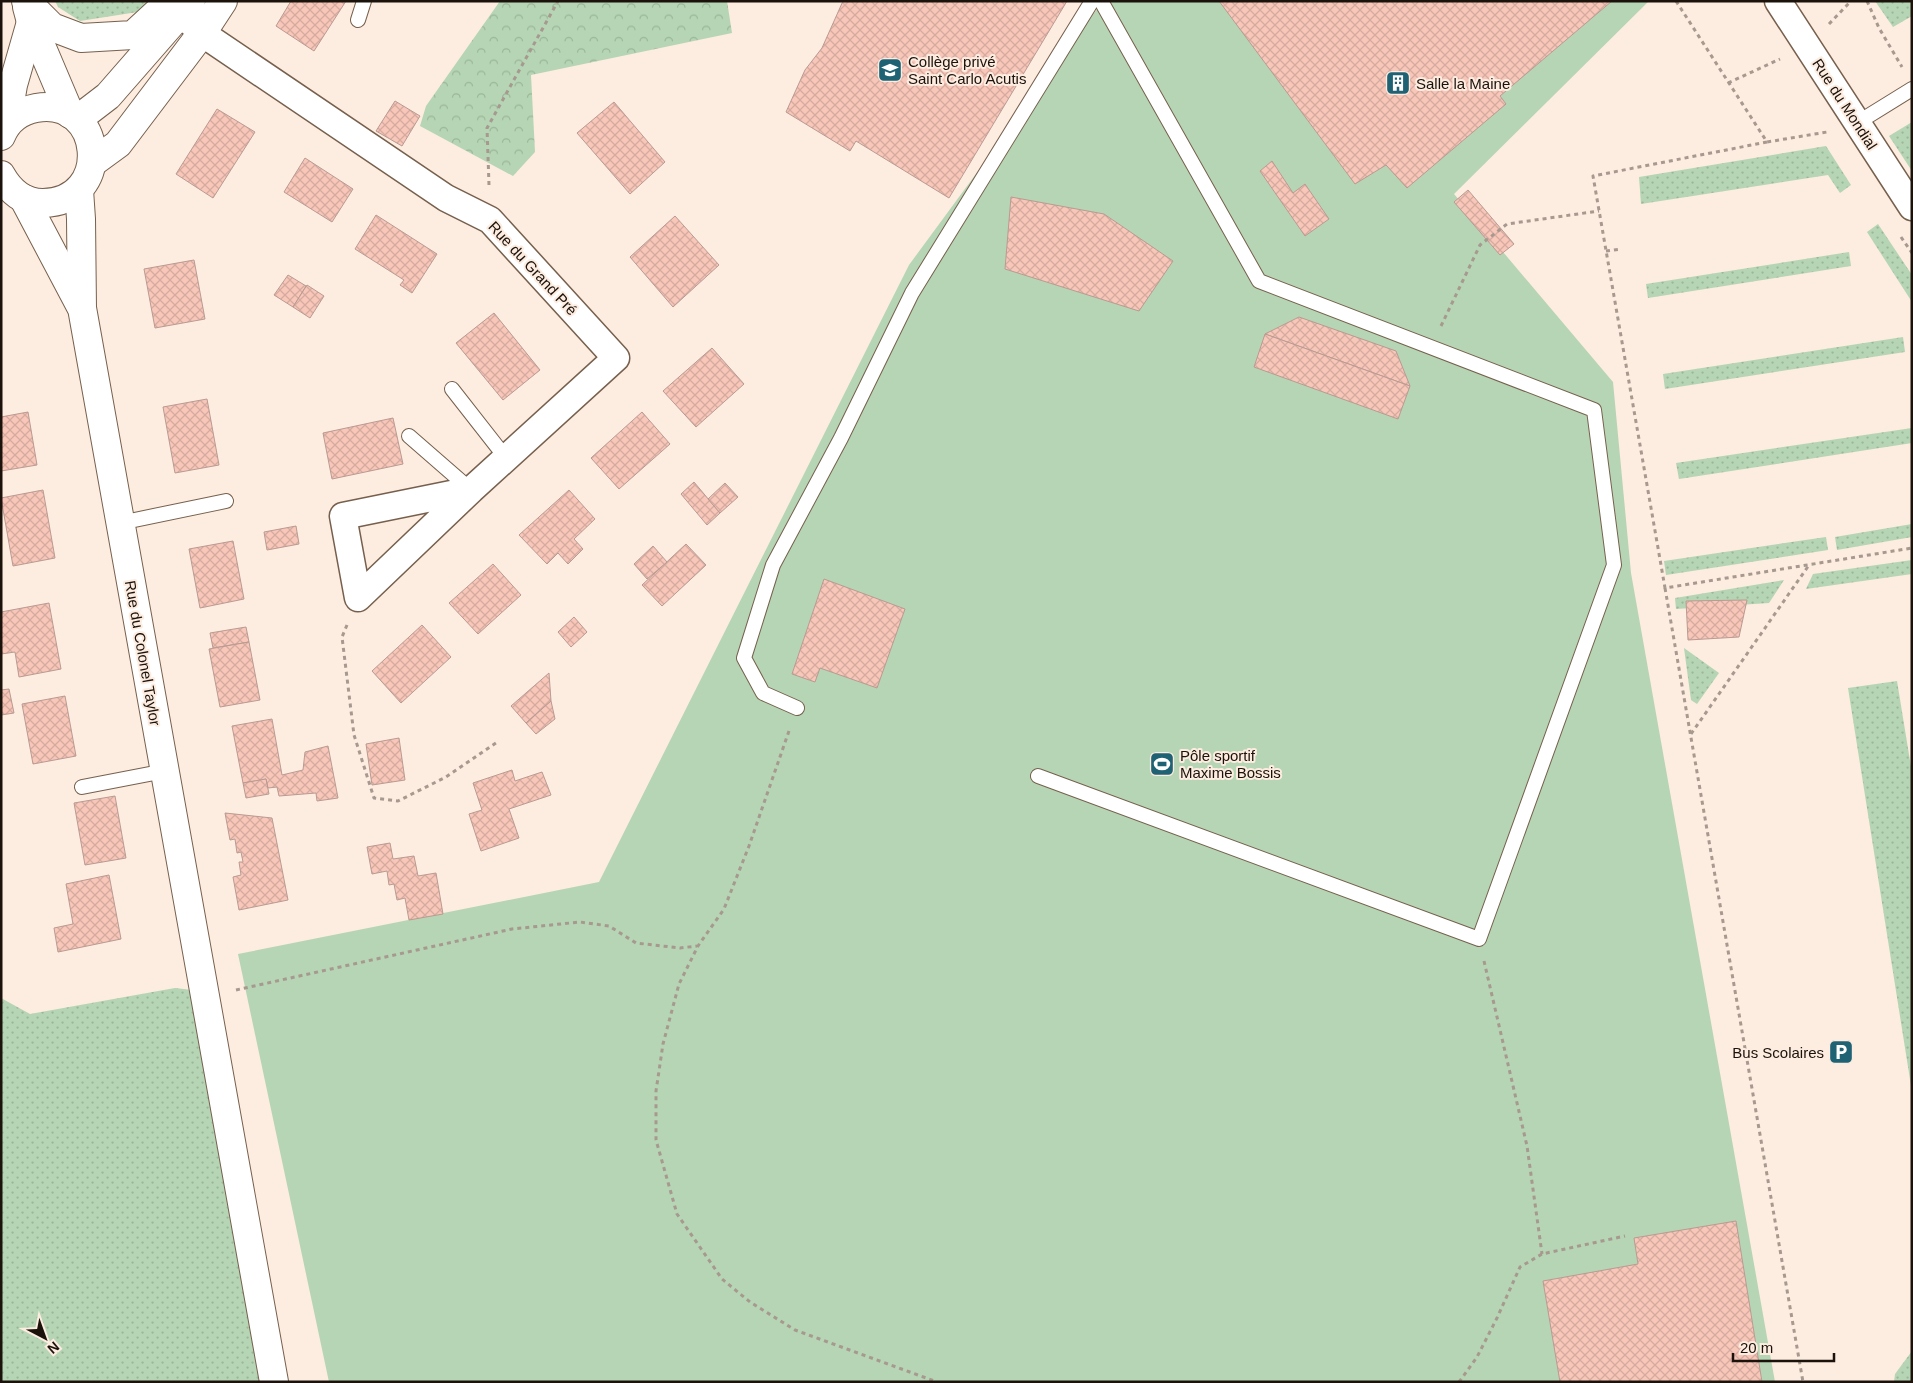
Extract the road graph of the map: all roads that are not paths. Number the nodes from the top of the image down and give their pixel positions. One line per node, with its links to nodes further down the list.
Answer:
1 (223, 1): 9 (main road)
2 (364, 1): 8 (lane)
3 (1092, 1): 25 (lane)
4 (1100, 1): 27 (lane)
5 (1778, 1): 12 (street, Rue du Mondial)
6 (180, 6): 7 (main road); 9 (street, Rue du Grand Pré); 11 (main road)
7 (27, 8): 11 (main road); 13 (main road)
8 (358, 20)
9 (202, 33): 14 (main road); 21 (street, Rue du Grand Pré)
10 (1912, 89): 12 (lane)
11 (74, 117): 13 (main road); 14 (main road)
12 (1857, 123): 17 (street, Rue du Mondial)
13 (3, 131)
14 (92, 163): 16 (main road)
15 (10, 190): 16 (main road); 18 (main road, Rue du Colonel Taylor)
16 (78, 190): 18 (main road, Rue du Colonel Taylor)
17 (1912, 207)
18 (82, 308): 24 (main road, Rue du Colonel Taylor)
19 (452, 389): 21 (lane)
20 (409, 436): 22 (lane)
21 (506, 458): 22 (street, Rue du Grand Pré)
22 (471, 490): 22 (street, Rue du Grand Pré)
23 (226, 501): 24 (lane)
24 (120, 523): 26 (main road, Rue du Colonel Taylor)
25 (797, 708)
26 (164, 771): 28 (lane); 29 (main road, Rue du Colonel Taylor)
27 (1038, 776)
28 (82, 787)
29 (274, 1382)

